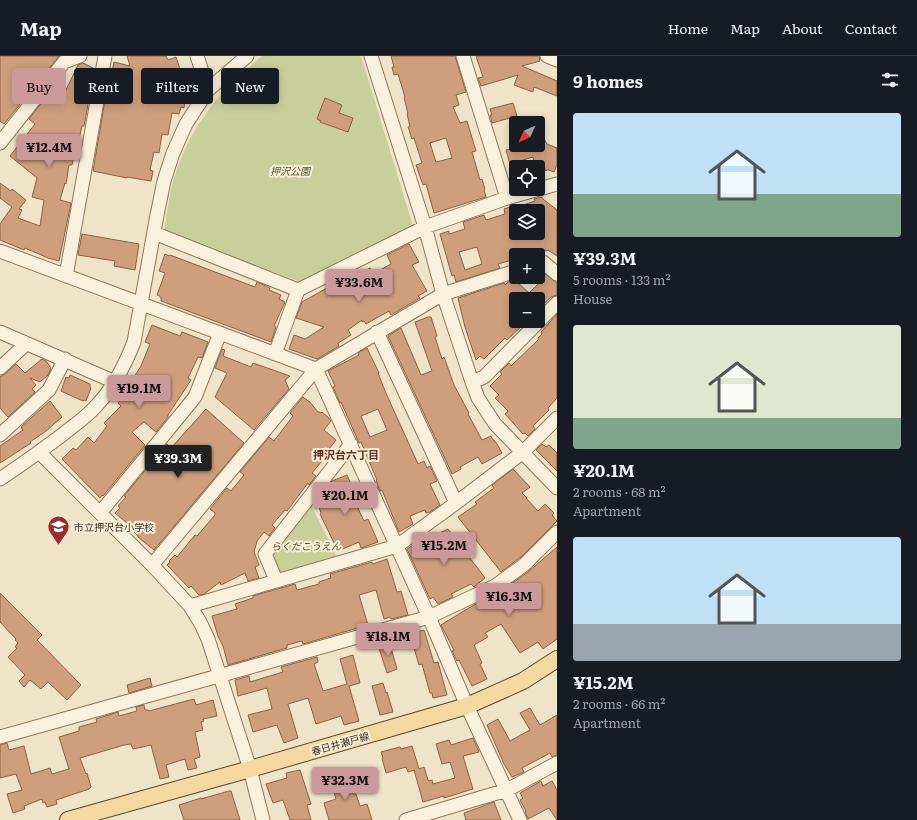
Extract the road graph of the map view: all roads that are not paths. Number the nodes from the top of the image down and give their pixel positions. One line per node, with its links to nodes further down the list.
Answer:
1 (80, 56): 12 (street)
2 (105, 56): 21 (street)
3 (197, 56): 9 (street)
4 (247, 56): 10 (street)
5 (372, 56): 15 (street)
6 (463, 56): 14 (street)
7 (547, 56): 8 (street)
8 (557, 60)
9 (201, 68)
10 (213, 86)
11 (199, 104): 16 (street)
12 (0, 142)
13 (557, 184): 14 (street)
14 (507, 198): 15 (street)
15 (425, 227): 22 (street); 23 (street)
16 (154, 233): 22 (street); 25 (street)
17 (0, 251): 21 (street)
18 (545, 264): 20 (street)
19 (509, 273): 23 (street)
20 (557, 274)
21 (66, 276): 25 (street)
22 (298, 290): 30 (street)
23 (442, 294): 27 (street); 35 (street)
24 (557, 303): 35 (street)
25 (141, 304): 28 (street); 34 (street)
26 (0, 332): 29 (street)
27 (377, 332): 33 (street); 43 (street)
28 (220, 333): 30 (street); 44 (street)
29 (26, 344): 31 (street); 32 (street)
30 (275, 354): 33 (street)
31 (65, 359): 34 (street); 37 (street)
32 (0, 368)
33 (316, 369): 38 (street); 47 (street)
34 (115, 382): 39 (street)
35 (472, 382): 40 (street)
36 (557, 418): 40 (street)
37 (0, 435)
38 (351, 444): 46 (street); 48 (street)
39 (39, 452): 41 (street); 44 (street)
40 (523, 452): 42 (street); 43 (street)
41 (0, 479)
42 (557, 488)
43 (456, 503): 46 (street)
44 (100, 513): 47 (street)
45 (557, 532): 50 (street)
46 (397, 546): 48 (street); 50 (street)
47 (152, 565): 49 (street)
48 (276, 580): 49 (street)
49 (190, 606): 52 (street)
50 (430, 617): 52 (street); 53 (street)
51 (557, 659): 53 (main road, 春日井瀬戸線)
52 (220, 676): 54 (street); 56 (street)
53 (467, 706): 56 (main road, 春日井瀬戸線); 57 (street)
54 (0, 737)
55 (557, 763): 57 (street)
56 (250, 769): 58 (main road, 春日井瀬戸線); 59 (street)
57 (507, 790): 60 (street); 61 (street)
58 (68, 820)
59 (263, 820)
60 (406, 820)
61 (520, 820)

